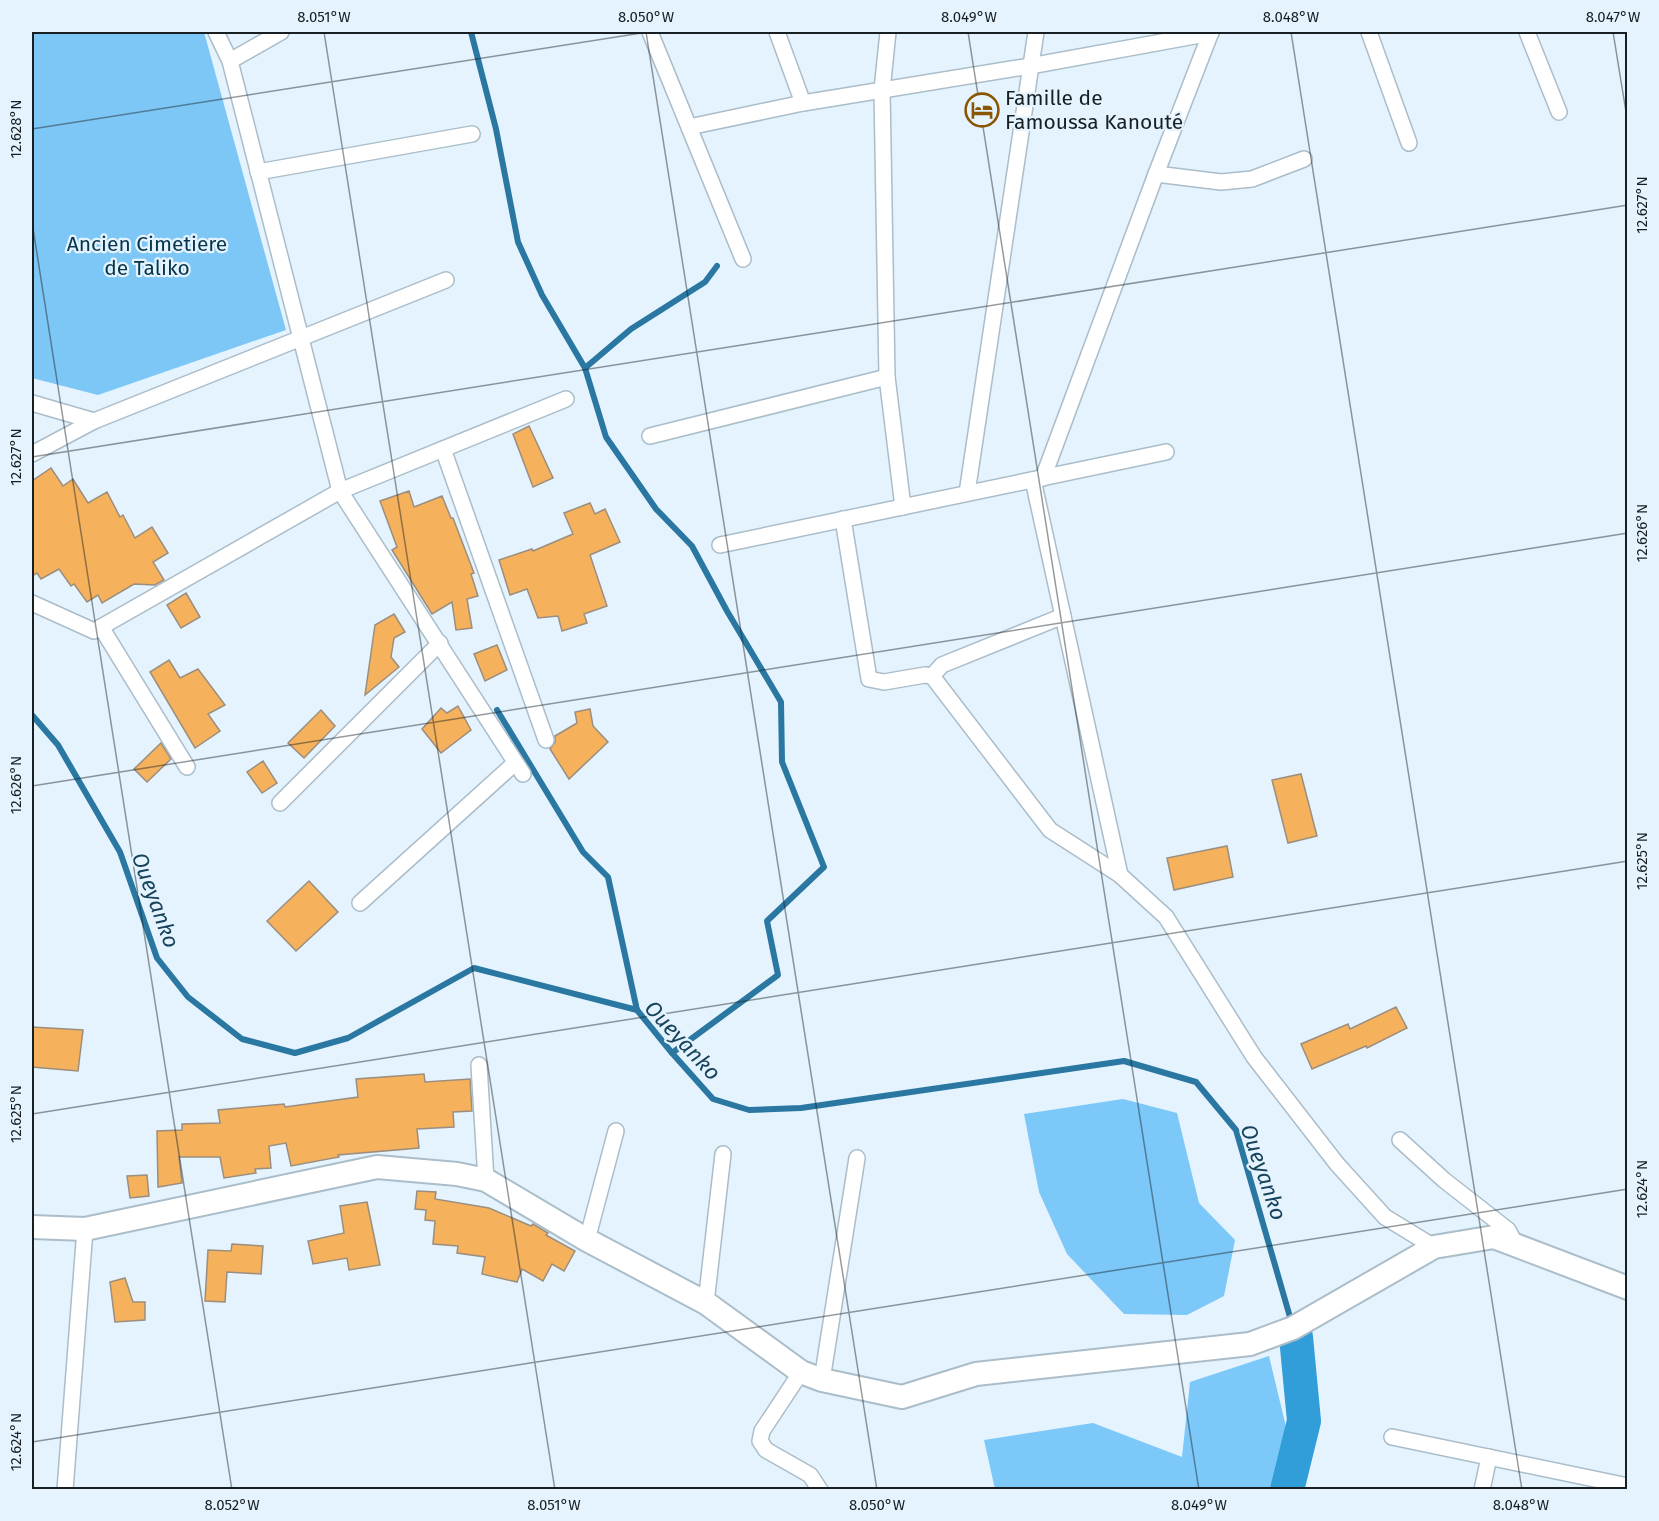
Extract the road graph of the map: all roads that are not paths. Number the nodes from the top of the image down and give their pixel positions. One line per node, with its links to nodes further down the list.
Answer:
1 (216, 32): 10 (street)
2 (281, 32): 10 (street)
3 (650, 32): 15 (street)
4 (777, 32): 13 (street)
5 (888, 32): 12 (street)
6 (1036, 32): 11 (street)
7 (1211, 32): 11 (street); 20 (street)
8 (1370, 32): 17 (street)
9 (1527, 32): 14 (street)
10 (230, 61): 19 (street)
11 (1030, 66): 12 (street); 34 (street)
12 (882, 90): 13 (street); 24 (street)
13 (803, 103): 15 (street)
14 (1559, 112)
15 (689, 127): 21 (street)
16 (472, 134): 19 (street)
17 (1409, 143)
18 (1304, 159): 20 (street)
19 (258, 172): 23 (street)
20 (1156, 174): 32 (street)
21 (743, 259)
22 (446, 280): 23 (street)
23 (301, 338): 27 (street); 33 (street)
24 (887, 377): 28 (street); 35 (street)
25 (566, 399): 29 (street)
26 (32, 403): 27 (street)
27 (94, 421): 31 (street)
28 (650, 436)
29 (443, 449): 33 (street); 43 (street)
30 (1166, 452): 32 (street)
31 (32, 454)
32 (1038, 479): 34 (street); 39 (street)
33 (340, 491): 40 (street); 41 (street)
34 (967, 493): 35 (street)
35 (903, 507): 36 (street)
36 (843, 519): 37 (street); 42 (street)
37 (720, 544)
38 (32, 603): 40 (street)
39 (1063, 616): 42 (street); 46 (street)
40 (101, 627): 44 (street)
41 (440, 643): 45 (street); 47 (street)
42 (932, 676): 46 (street)
43 (546, 740)
44 (187, 766)
45 (280, 803)
46 (1120, 875): 58 (street)
47 (360, 903)
48 (479, 1065): 53 (street)
49 (616, 1131): 56 (street)
50 (1401, 1140): 57 (street)
51 (723, 1154): 60 (street)
52 (857, 1158): 61 (street)
53 (486, 1180): 55 (street); 56 (street)
54 (32, 1227): 55 (street)
55 (85, 1229): 65 (street)
56 (587, 1240): 60 (street)
57 (1516, 1245): 58 (street); 59 (street)
58 (1434, 1247): 61 (street)
59 (1628, 1288)
60 (706, 1303): 61 (street)
61 (811, 1376): 66 (street)
62 (1392, 1437): 63 (street)
63 (1489, 1458): 64 (street); 67 (street)
64 (1627, 1488)
65 (65, 1490)
66 (820, 1490)
67 (1482, 1490)

